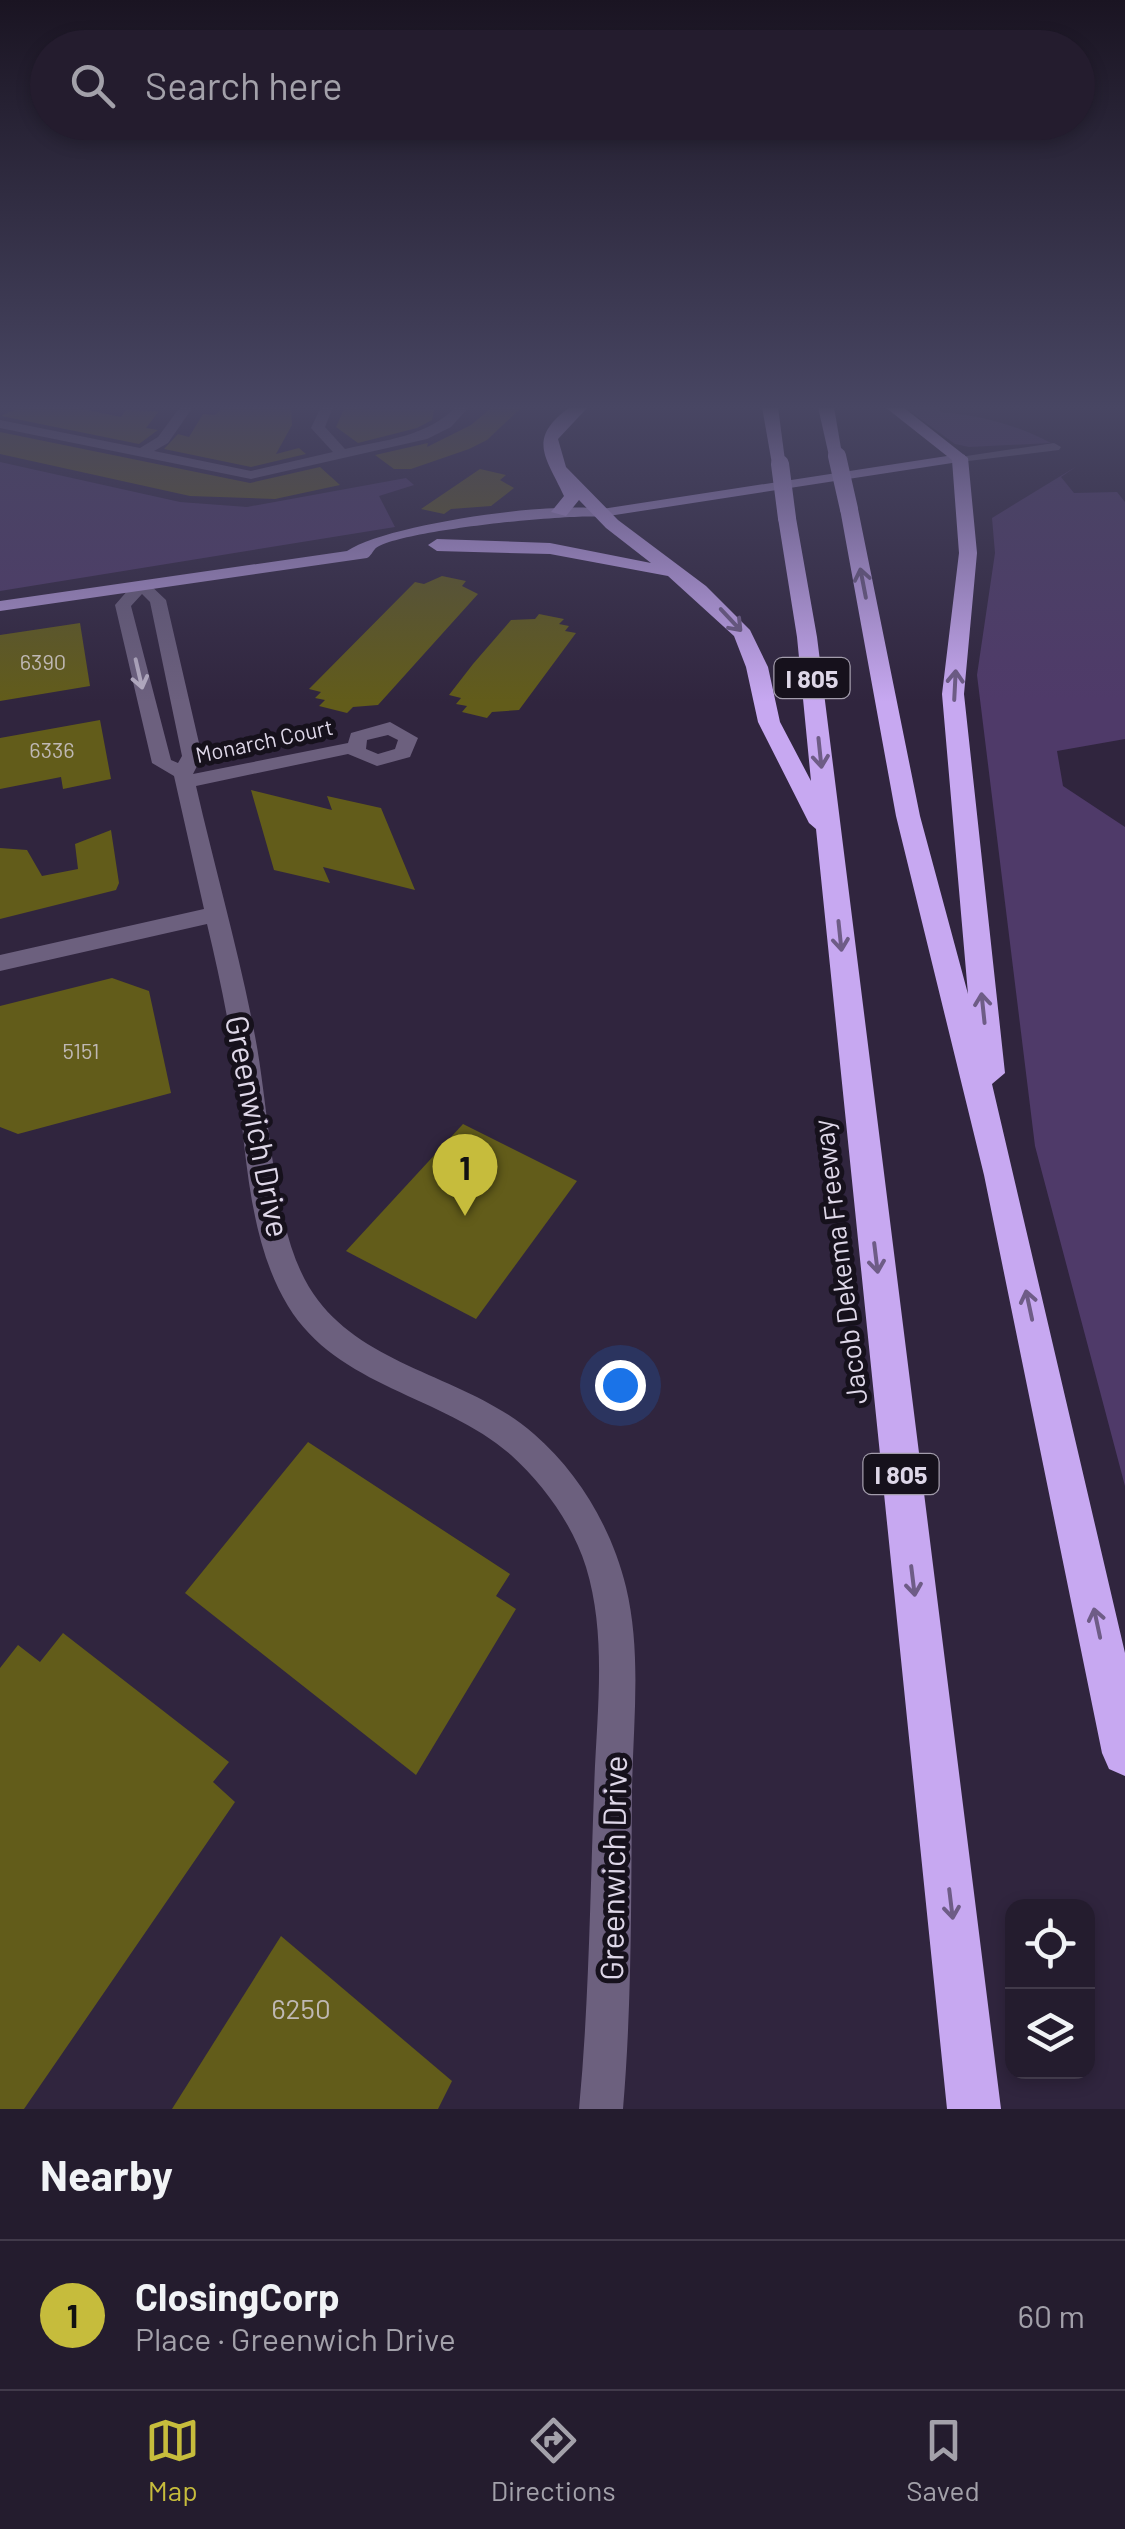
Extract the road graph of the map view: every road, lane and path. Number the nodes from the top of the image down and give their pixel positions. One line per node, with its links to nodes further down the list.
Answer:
1 (565, 505): 7 (highway)
2 (595, 505): 8 (highway)
3 (651, 505): 8 (main road)
4 (785, 505): 16 (highway, Jacob Dekema Freeway / I 805, one-way to 16, bridge)
5 (848, 505): 19 (highway, I 805, one-way to 5, bridge)
6 (964, 505): 19 (highway, one-way to 6)
7 (560, 512): 8 (main road); 10 (main road)
8 (602, 513): 9 (main road); 12 (highway)
9 (437, 545): 10 (main road); 12 (highway)
10 (354, 552): 11 (main road)
11 (141, 585): 13 (main road); 15 (street, Greenwich Drive); 15 (street, Greenwich Drive, one-way to 15)
12 (699, 590): 16 (highway, one-way to 16)
13 (0, 606)
14 (354, 747): 15 (street, Monarch Court)
15 (184, 778): 17 (street, Greenwich Drive)
16 (829, 838): 22 (highway, Jacob Dekema Freeway / I 805, one-way to 22)
17 (216, 914): 18 (street); 21 (street, Greenwich Drive)
18 (0, 963)
19 (1000, 1175): 20 (highway, I 805, one-way to 19)
20 (1125, 1752)
21 (601, 2109)
22 (974, 2109)

